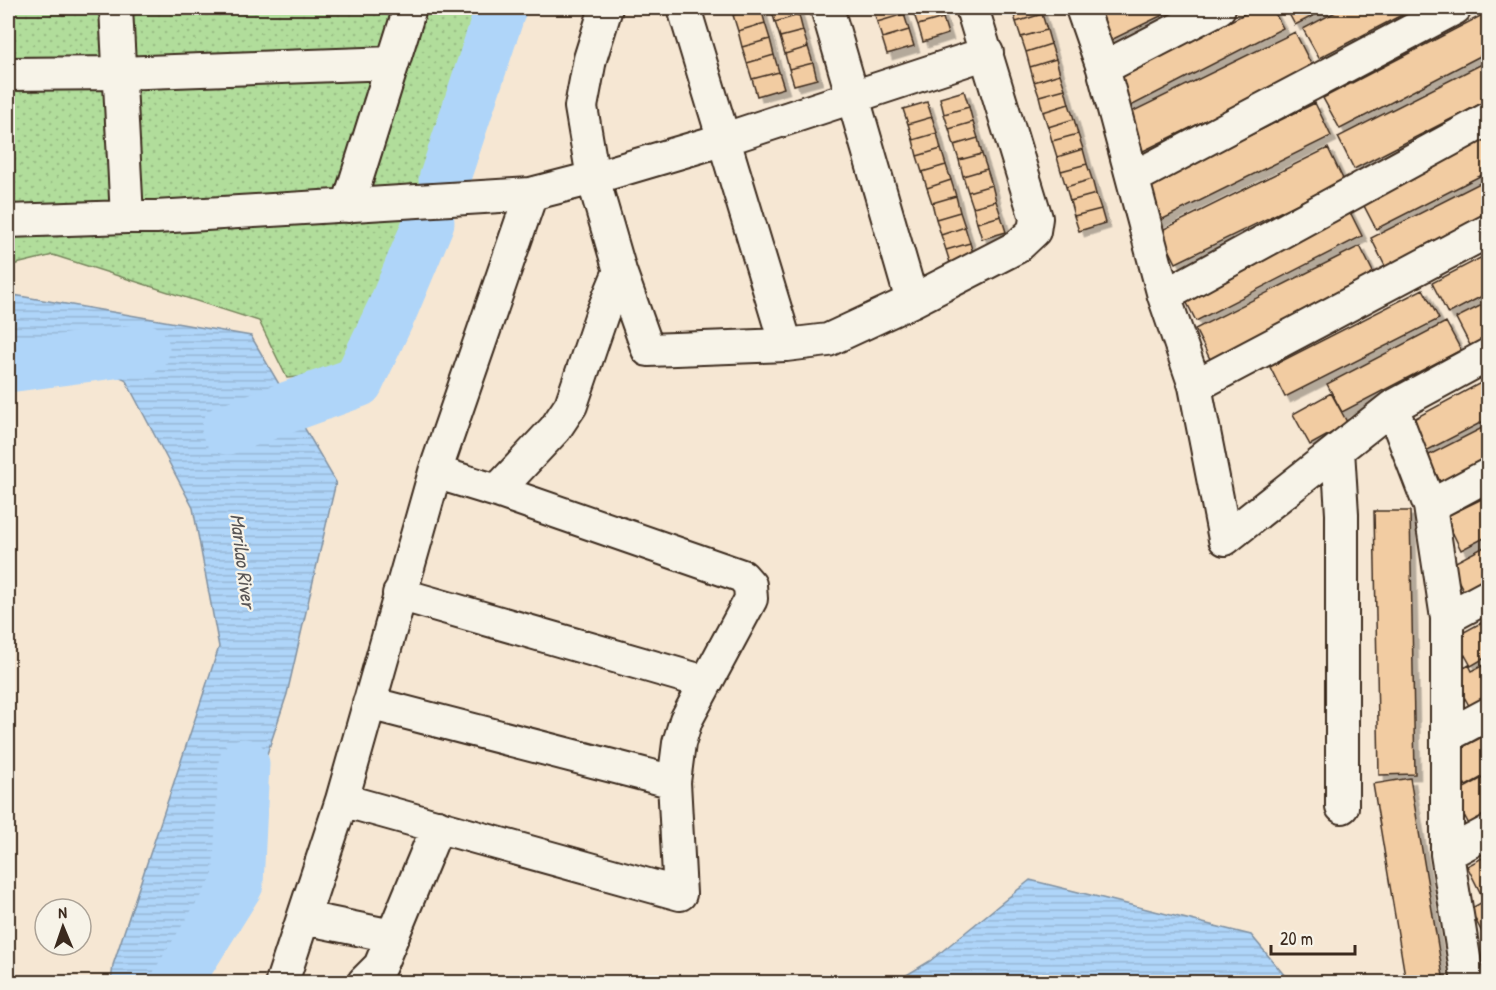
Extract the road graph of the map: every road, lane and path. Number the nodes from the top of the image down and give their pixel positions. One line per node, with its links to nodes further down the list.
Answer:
1 (116, 8): 13 (street)
2 (410, 8): 11 (street)
3 (606, 8): 18 (street)
4 (684, 8): 17 (street)
5 (827, 8): 15 (street)
6 (972, 8): 10 (street)
7 (1082, 8): 12 (street)
8 (1219, 8): 12 (street)
9 (1455, 8): 19 (street)
10 (987, 53): 15 (street); 27 (street)
11 (393, 63): 13 (street); 21 (street)
12 (1103, 68): 19 (street)
13 (119, 73): 14 (street); 22 (street)
14 (8, 74)
15 (852, 96): 17 (street); 27 (street)
16 (1488, 119): 26 (street)
17 (725, 139): 18 (street); 28 (street)
18 (593, 178): 20 (street); 25 (street)
19 (1132, 178): 26 (street)
20 (531, 194): 21 (street); 33 (street)
21 (348, 206): 22 (street)
22 (127, 217): 23 (street)
23 (8, 221)
24 (1488, 231): 30 (street)
25 (620, 271): 28 (street); 35 (street)
26 (1164, 296): 30 (street)
27 (912, 301): 28 (street)
28 (786, 345)
29 (1488, 355): 31 (street)
30 (1195, 386): 32 (street)
31 (1392, 407): 32 (street); 36 (street)
32 (1338, 450): 46 (street)
33 (435, 472): 35 (street); 37 (street)
34 (1488, 475): 36 (street)
35 (497, 491): 40 (street)
36 (1430, 506): 39 (street)
37 (399, 594): 40 (street); 41 (street)
38 (1488, 596): 39 (street)
39 (1447, 618): 43 (street)
40 (705, 682): 44 (street)
41 (369, 703): 44 (street); 45 (street)
42 (1488, 714): 43 (street)
43 (1447, 736): 49 (street)
44 (674, 782): 47 (street)
45 (342, 800): 47 (street); 50 (street)
46 (1342, 807)
47 (438, 826): 51 (street)
48 (1488, 832): 49 (street)
49 (1447, 854): 52 (street)
50 (304, 918): 51 (street); 53 (street)
51 (392, 936): 54 (street)
52 (1474, 973)
53 (282, 982)
54 (364, 982)

